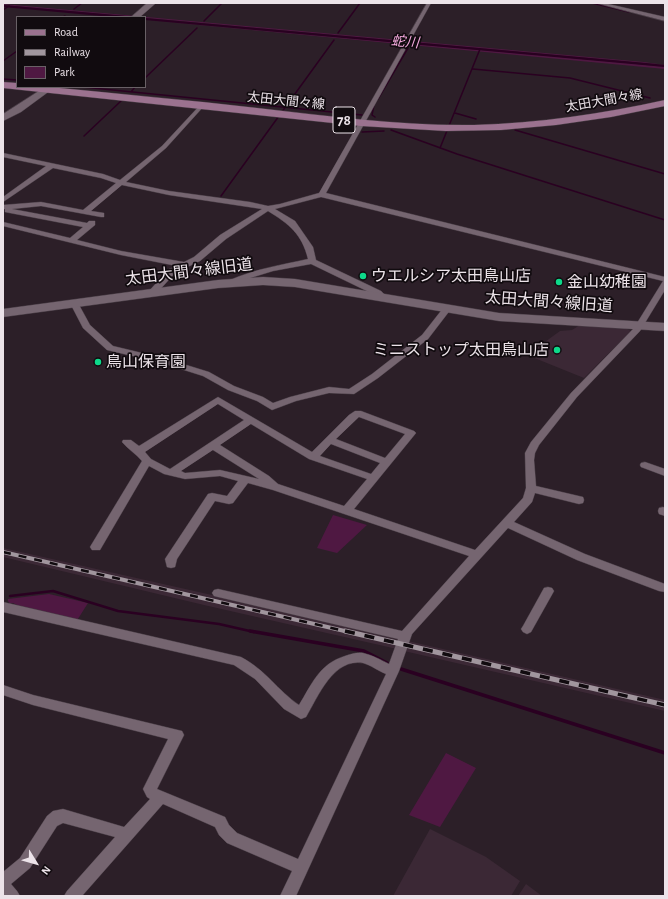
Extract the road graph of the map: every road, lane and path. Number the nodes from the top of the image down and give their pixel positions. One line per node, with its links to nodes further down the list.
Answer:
1 (152, 3): 4 (street)
2 (429, 3): 15 (street)
3 (598, 3): 5 (street)
4 (136, 16)
5 (665, 19)
6 (3, 82): 7 (main road)
7 (16, 83)
8 (3, 85): 9 (main road)
9 (16, 86)
10 (51, 88): 13 (main road, 太田大間々線 / 78); 14 (street); 15 (main road, 太田大間々線 / 78)
11 (665, 100): 15 (main road, 太田大間々線 / 78)
12 (665, 103): 15 (main road, 太田大間々線 / 78)
13 (202, 105): 15 (main road, 太田大間々線 / 78); 18 (street)
14 (3, 118)
15 (364, 121): 19 (street)
16 (3, 155): 17 (street)
17 (51, 166): 18 (street); 20 (street)
18 (121, 183): 22 (street); 23 (street)
19 (322, 194): 22 (street); 29 (street)
20 (3, 200)
21 (3, 207): 23 (street); 25 (street)
22 (268, 208): 27 (street); 28 (street)
23 (85, 212): 25 (street)
24 (3, 224): 26 (street)
25 (89, 226): 26 (street)
26 (72, 240): 28 (street)
27 (312, 261): 30 (street); 33 (street)
28 (184, 264): 32 (street)
29 (665, 279)
30 (233, 282): 32 (street, 太田大間々線旧道); 33 (street, 太田大間々線旧道)
31 (665, 283): 37 (street)
32 (152, 293): 34 (street, 太田大間々線旧道)
33 (384, 298): 35 (street, 太田大間々線旧道)
34 (74, 303): 35 (street); 36 (street, 太田大間々線旧道)
35 (447, 309): 37 (street, 太田大間々線旧道)
36 (3, 313)
37 (640, 325): 38 (street, 太田大間々線旧道); 53 (street)
38 (665, 327)
39 (251, 420): 42 (street); 43 (street); 44 (street)
40 (329, 440): 44 (street); 46 (street); 46 (street)
41 (127, 442): 43 (street)
42 (213, 445): 48 (street); 52 (street)
43 (139, 451): 45 (street)
44 (313, 458): 50 (street)
45 (147, 461): 48 (street); 57 (street)
46 (387, 462): 50 (street)
47 (645, 465): 49 (street)
48 (171, 473): 51 (street)
49 (665, 473)
50 (373, 478): 55 (street)
51 (244, 479): 52 (street); 59 (street)
52 (276, 487): 55 (street)
53 (531, 488): 54 (street); 56 (street)
54 (579, 500)
55 (346, 511): 58 (street)
56 (507, 523): 58 (street); 60 (street)
57 (96, 547)
58 (476, 555): 65 (street)
59 (171, 564)
60 (662, 588)
61 (548, 591): 64 (street)
62 (218, 593): 65 (street)
63 (3, 607): 66 (street)
64 (527, 629)
65 (404, 636): 66 (street)
66 (393, 671): 70 (street)
67 (3, 690): 68 (street)
68 (160, 797): 69 (street); 70 (street)
69 (125, 836): 71 (street); 74 (street)
70 (302, 868): 75 (street)
71 (3, 881)
72 (3, 887): 73 (street)
73 (12, 896)
74 (72, 896)
75 (288, 896)

